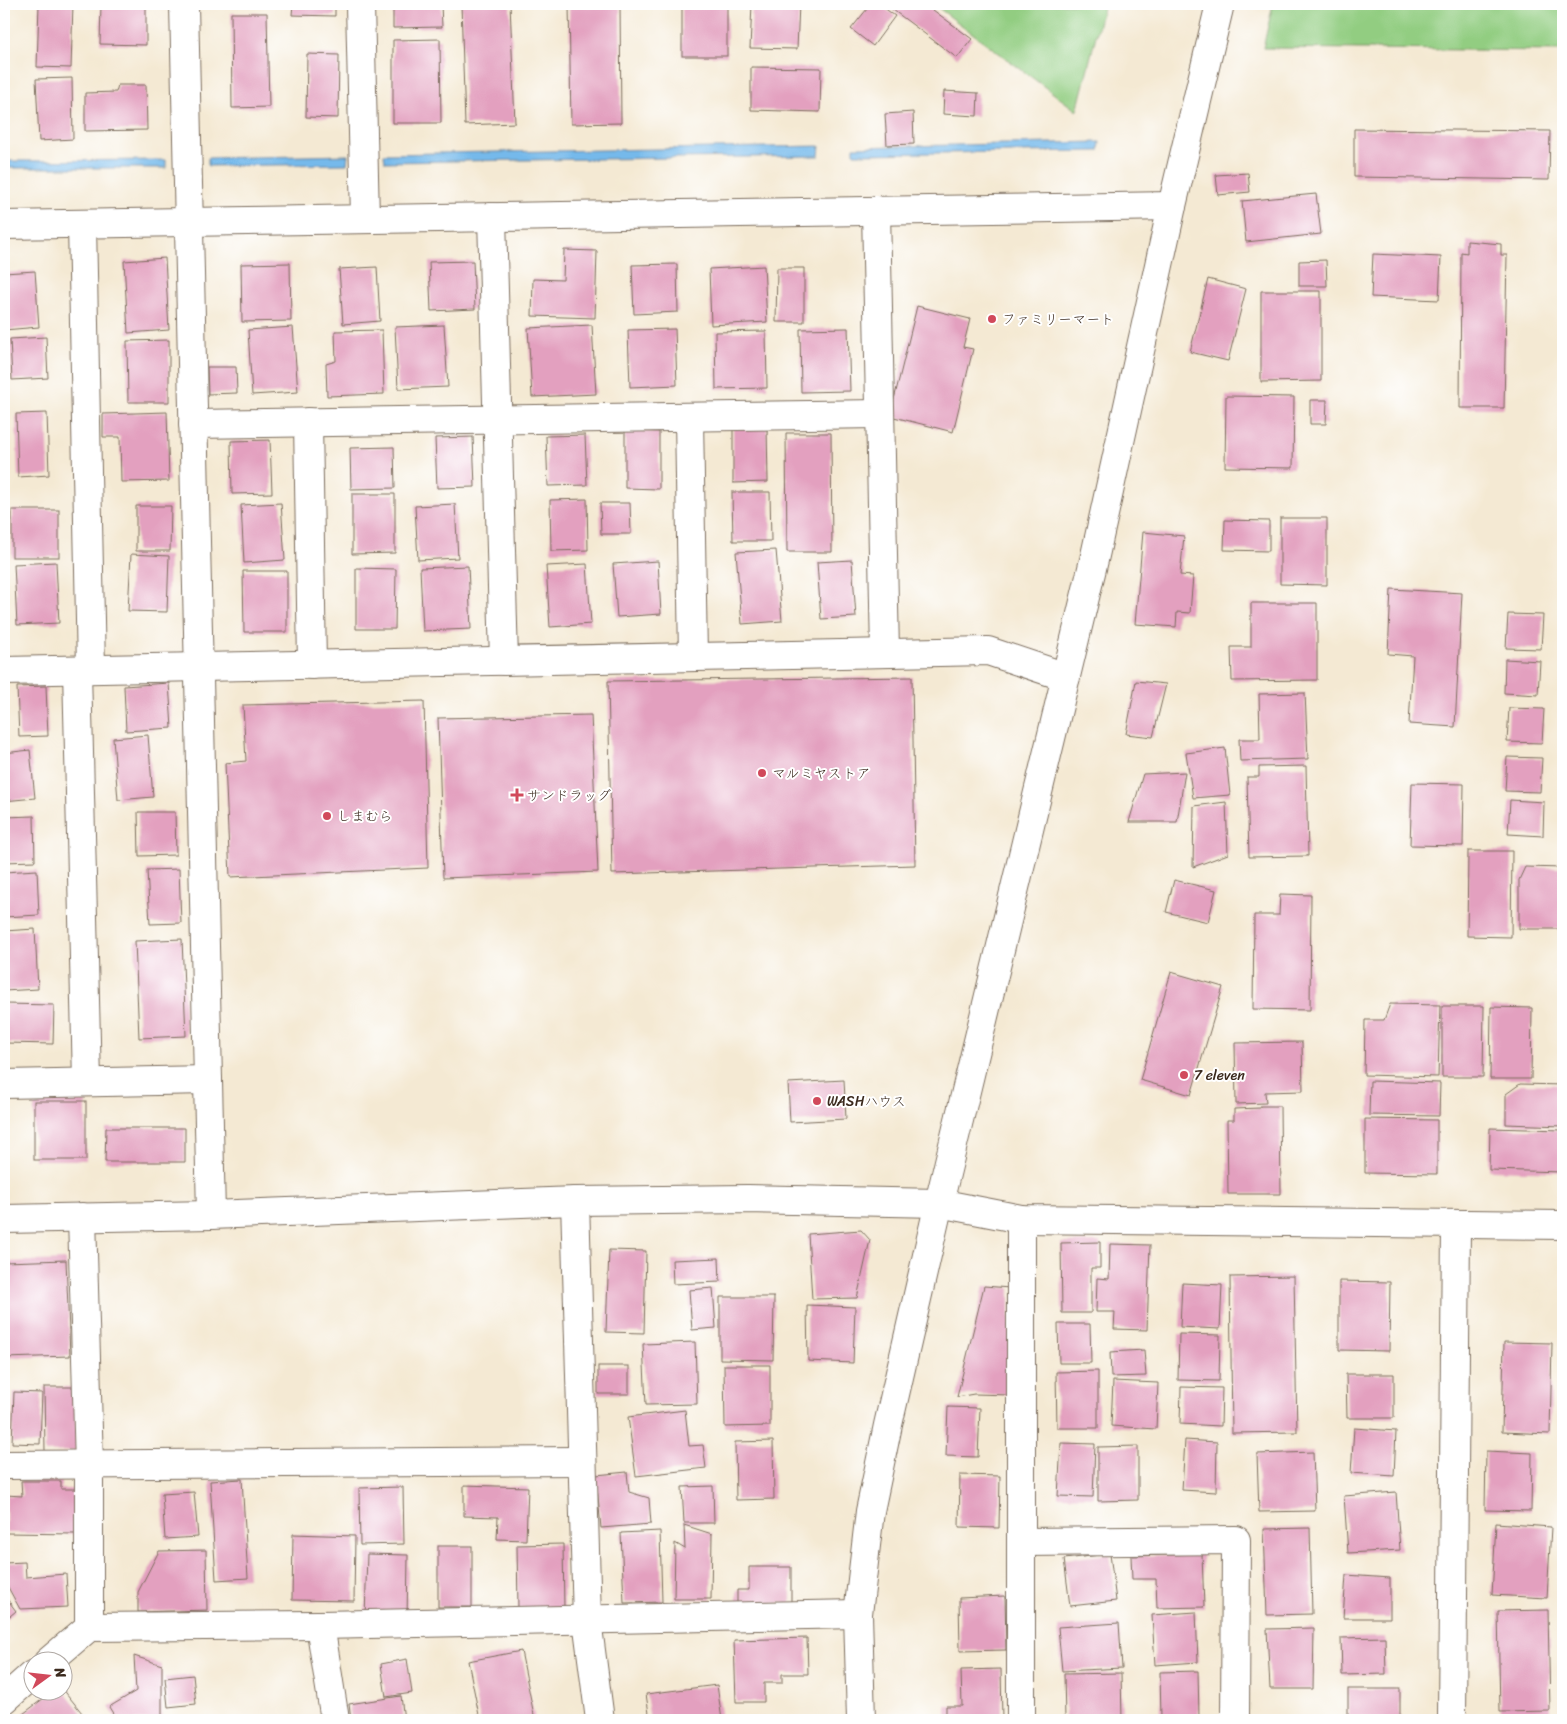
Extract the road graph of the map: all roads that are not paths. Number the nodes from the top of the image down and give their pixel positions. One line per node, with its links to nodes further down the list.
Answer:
1 (184, 4): 8 (street)
2 (360, 4): 7 (street)
3 (1220, 4): 4 (street)
4 (1172, 206): 5 (street); 23 (street)
5 (876, 210): 6 (street); 11 (street)
6 (492, 217): 7 (street); 13 (street)
7 (365, 219): 8 (street)
8 (188, 223): 9 (street); 15 (street)
9 (82, 224): 10 (street); 21 (street)
10 (4, 225)
11 (880, 414): 12 (street); 16 (street)
12 (689, 417): 13 (street); 17 (street)
13 (497, 420): 14 (street); 18 (street)
14 (308, 422): 15 (street); 19 (street)
15 (193, 424): 20 (street)
16 (885, 653): 17 (street); 23 (street)
17 (693, 657): 18 (street)
18 (504, 661): 19 (street)
19 (312, 665): 20 (street)
20 (198, 667): 21 (street); 24 (street)
21 (84, 670): 22 (street); 25 (street)
22 (4, 671)
23 (1066, 677): 28 (street)
24 (208, 1080): 25 (street); 29 (street)
25 (87, 1082): 26 (street)
26 (4, 1084)
27 (576, 1201): 28 (street); 29 (street); 35 (street)
28 (939, 1203): 32 (street); 39 (street)
29 (211, 1215): 30 (street)
30 (82, 1217): 31 (street); 37 (street)
31 (4, 1219)
32 (1021, 1219): 33 (street); 38 (street)
33 (1456, 1225): 34 (street); 51 (street)
34 (1563, 1225)
35 (582, 1461): 37 (street); 40 (street)
36 (4, 1465): 37 (street)
37 (89, 1465): 42 (street)
38 (1021, 1542): 49 (street); 50 (street)
39 (858, 1614): 40 (street); 48 (street)
40 (587, 1620): 41 (street); 47 (street)
41 (320, 1626): 42 (street); 46 (street)
42 (89, 1627): 43 (street)
43 (60, 1652)
44 (22, 1684): 45 (street)
45 (4, 1700)
46 (335, 1720)
47 (600, 1720)
48 (861, 1720)
49 (1021, 1720)
50 (1235, 1720)
51 (1452, 1720)

